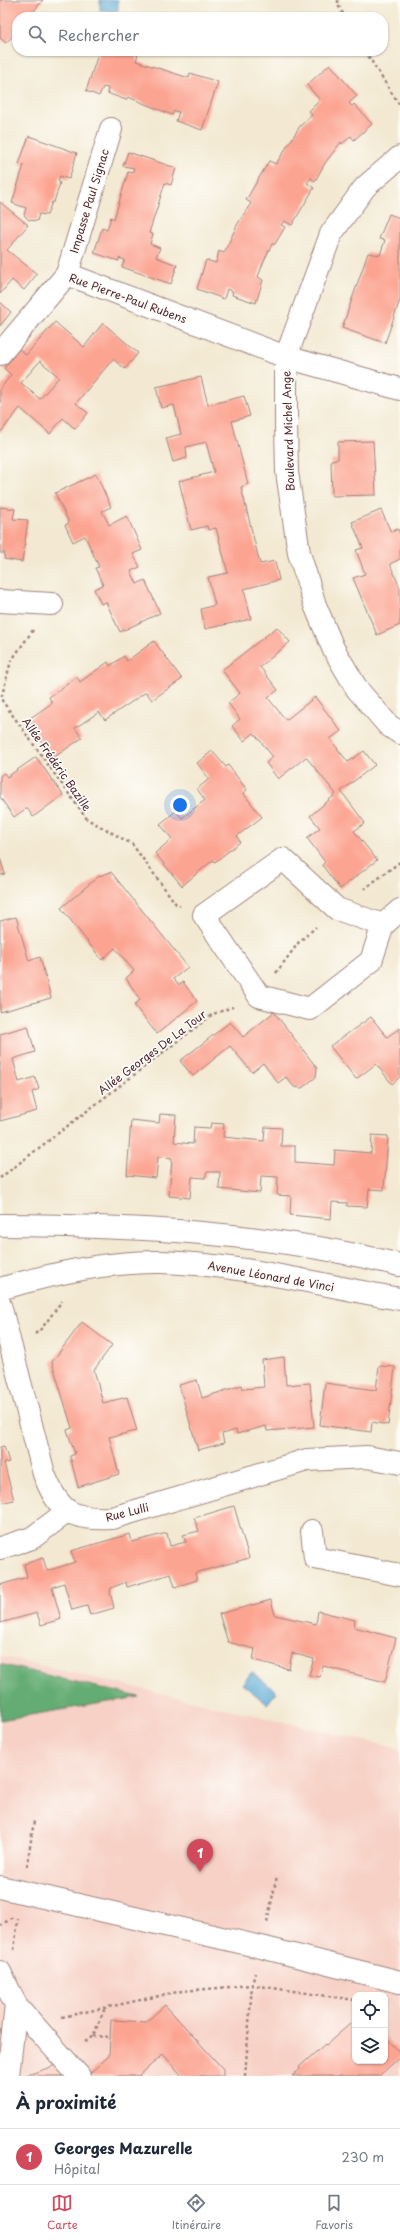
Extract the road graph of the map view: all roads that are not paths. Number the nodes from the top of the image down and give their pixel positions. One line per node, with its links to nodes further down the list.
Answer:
1 (111, 129): 3 (street, Impasse Paul Signac)
2 (400, 158): 5 (street, Boulevard Michel Ange)
3 (67, 274): 4 (street, Rue Pierre-Paul Rubens); 5 (street, Rue Pierre-Paul Rubens)
4 (0, 354)
5 (286, 358): 6 (street, Rue Pierre-Paul Rubens); 9 (street, Boulevard Michel Ange)
6 (400, 390)
7 (0, 601): 8 (street)
8 (52, 604)
9 (400, 733)
10 (400, 910): 11 (street)
11 (383, 925): 11 (street)
12 (0, 1225): 13 (street)
13 (400, 1265)
14 (0, 1289): 15 (street, Avenue Léonard de Vinci)
15 (400, 1299)
16 (0, 1305): 18 (street)
17 (400, 1463): 18 (street, Rue Lulli)
18 (68, 1511): 20 (street)
19 (312, 1531): 21 (street)
20 (0, 1548)
21 (400, 1575)
22 (0, 1887): 24 (street)
23 (0, 1972): 25 (street)
24 (400, 1982)
25 (16, 2005): 26 (street); 27 (street)
26 (8, 2076)
27 (79, 2076)

